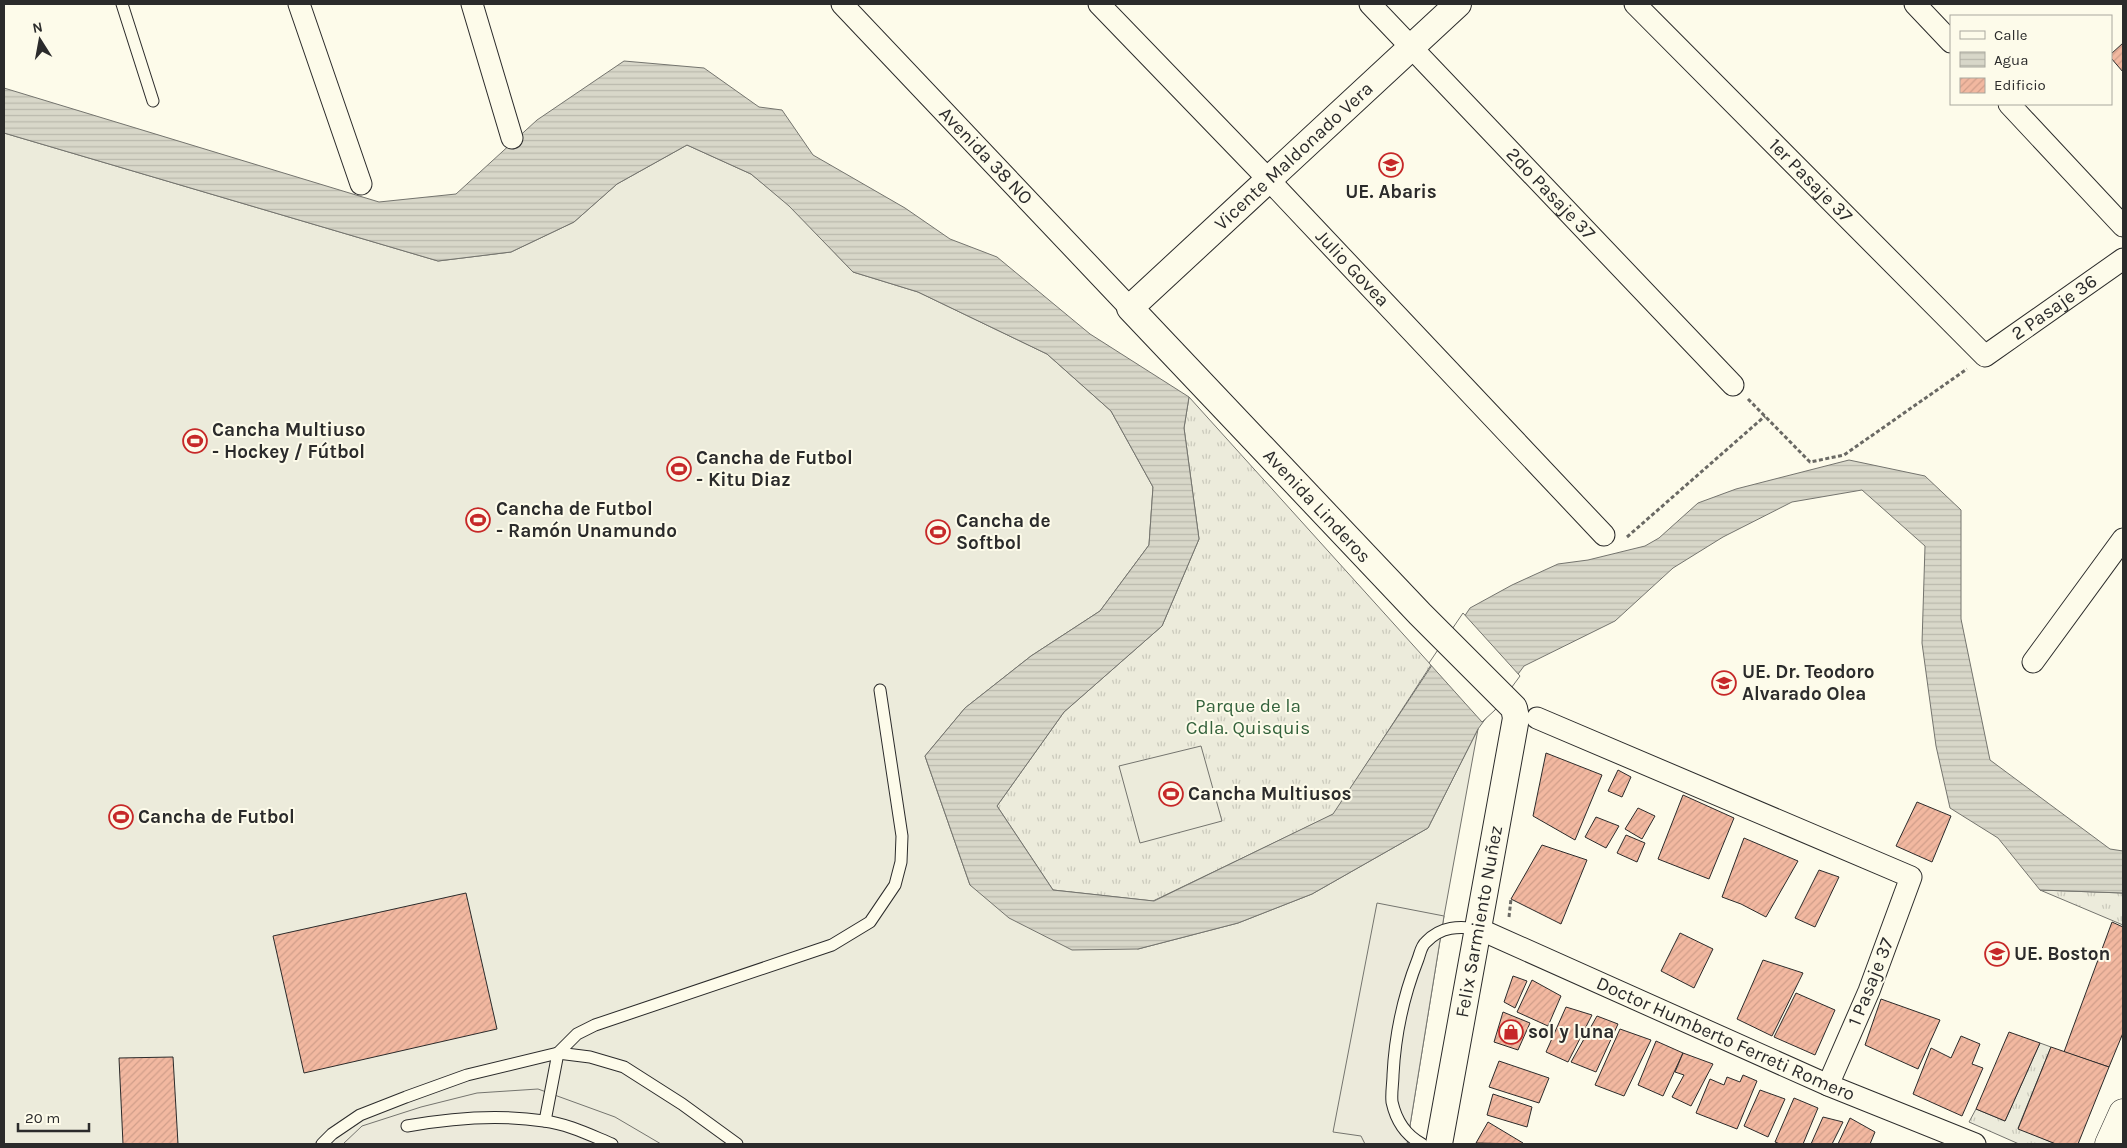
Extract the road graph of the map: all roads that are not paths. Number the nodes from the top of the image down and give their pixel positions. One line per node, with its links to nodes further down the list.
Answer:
1 (122, 4): 12 (lane)
2 (299, 4): 16 (street)
3 (842, 4): 19 (street, Avenida 38 NO)
4 (1099, 4): 15 (street, Julio Govea)
5 (1370, 4): 11 (street, 2do Pasaje 37)
6 (1458, 4): 11 (street, Vicente Maldonado Vera)
7 (1635, 4): 20 (street, 1er Pasaje 37)
8 (1915, 4): 10 (street)
9 (477, 7): 14 (street)
10 (1950, 41)
11 (1413, 46): 15 (street, Vicente Maldonado Vera); 21 (street, 2do Pasaje 37)
12 (153, 101)
13 (2010, 105): 17 (street)
14 (512, 138)
15 (1268, 178): 19 (street, Vicente Maldonado Vera); 22 (street, Julio Govea)
16 (361, 184)
17 (2123, 226)
18 (2123, 259): 20 (street, 2 Pasaje 36)
19 (1130, 308): 26 (street, Avenida Linderos)
20 (1985, 356)
21 (1733, 384)
22 (1604, 535)
23 (2123, 539): 24 (street)
24 (2033, 662)
25 (880, 690): 29 (lane)
26 (1507, 701): 28 (street, Felix Sarmiento Nuñez)
27 (1537, 718): 30 (street, 1 Pasaje 37)
28 (1479, 929): 30 (street, Doctor Humberto Ferreti Romero); 36 (lane); 37 (street, Felix Sarmiento Nuñez)
29 (558, 1053): 31 (lane); 33 (lane); 35 (lane)
30 (1828, 1086): 38 (street, Doctor Humberto Ferreti Romero)
31 (545, 1121): 32 (lane); 34 (lane)
32 (407, 1126)
33 (322, 1144)
34 (612, 1144)
35 (737, 1144)
36 (1422, 1144)
37 (1439, 1144)
38 (1975, 1144)

